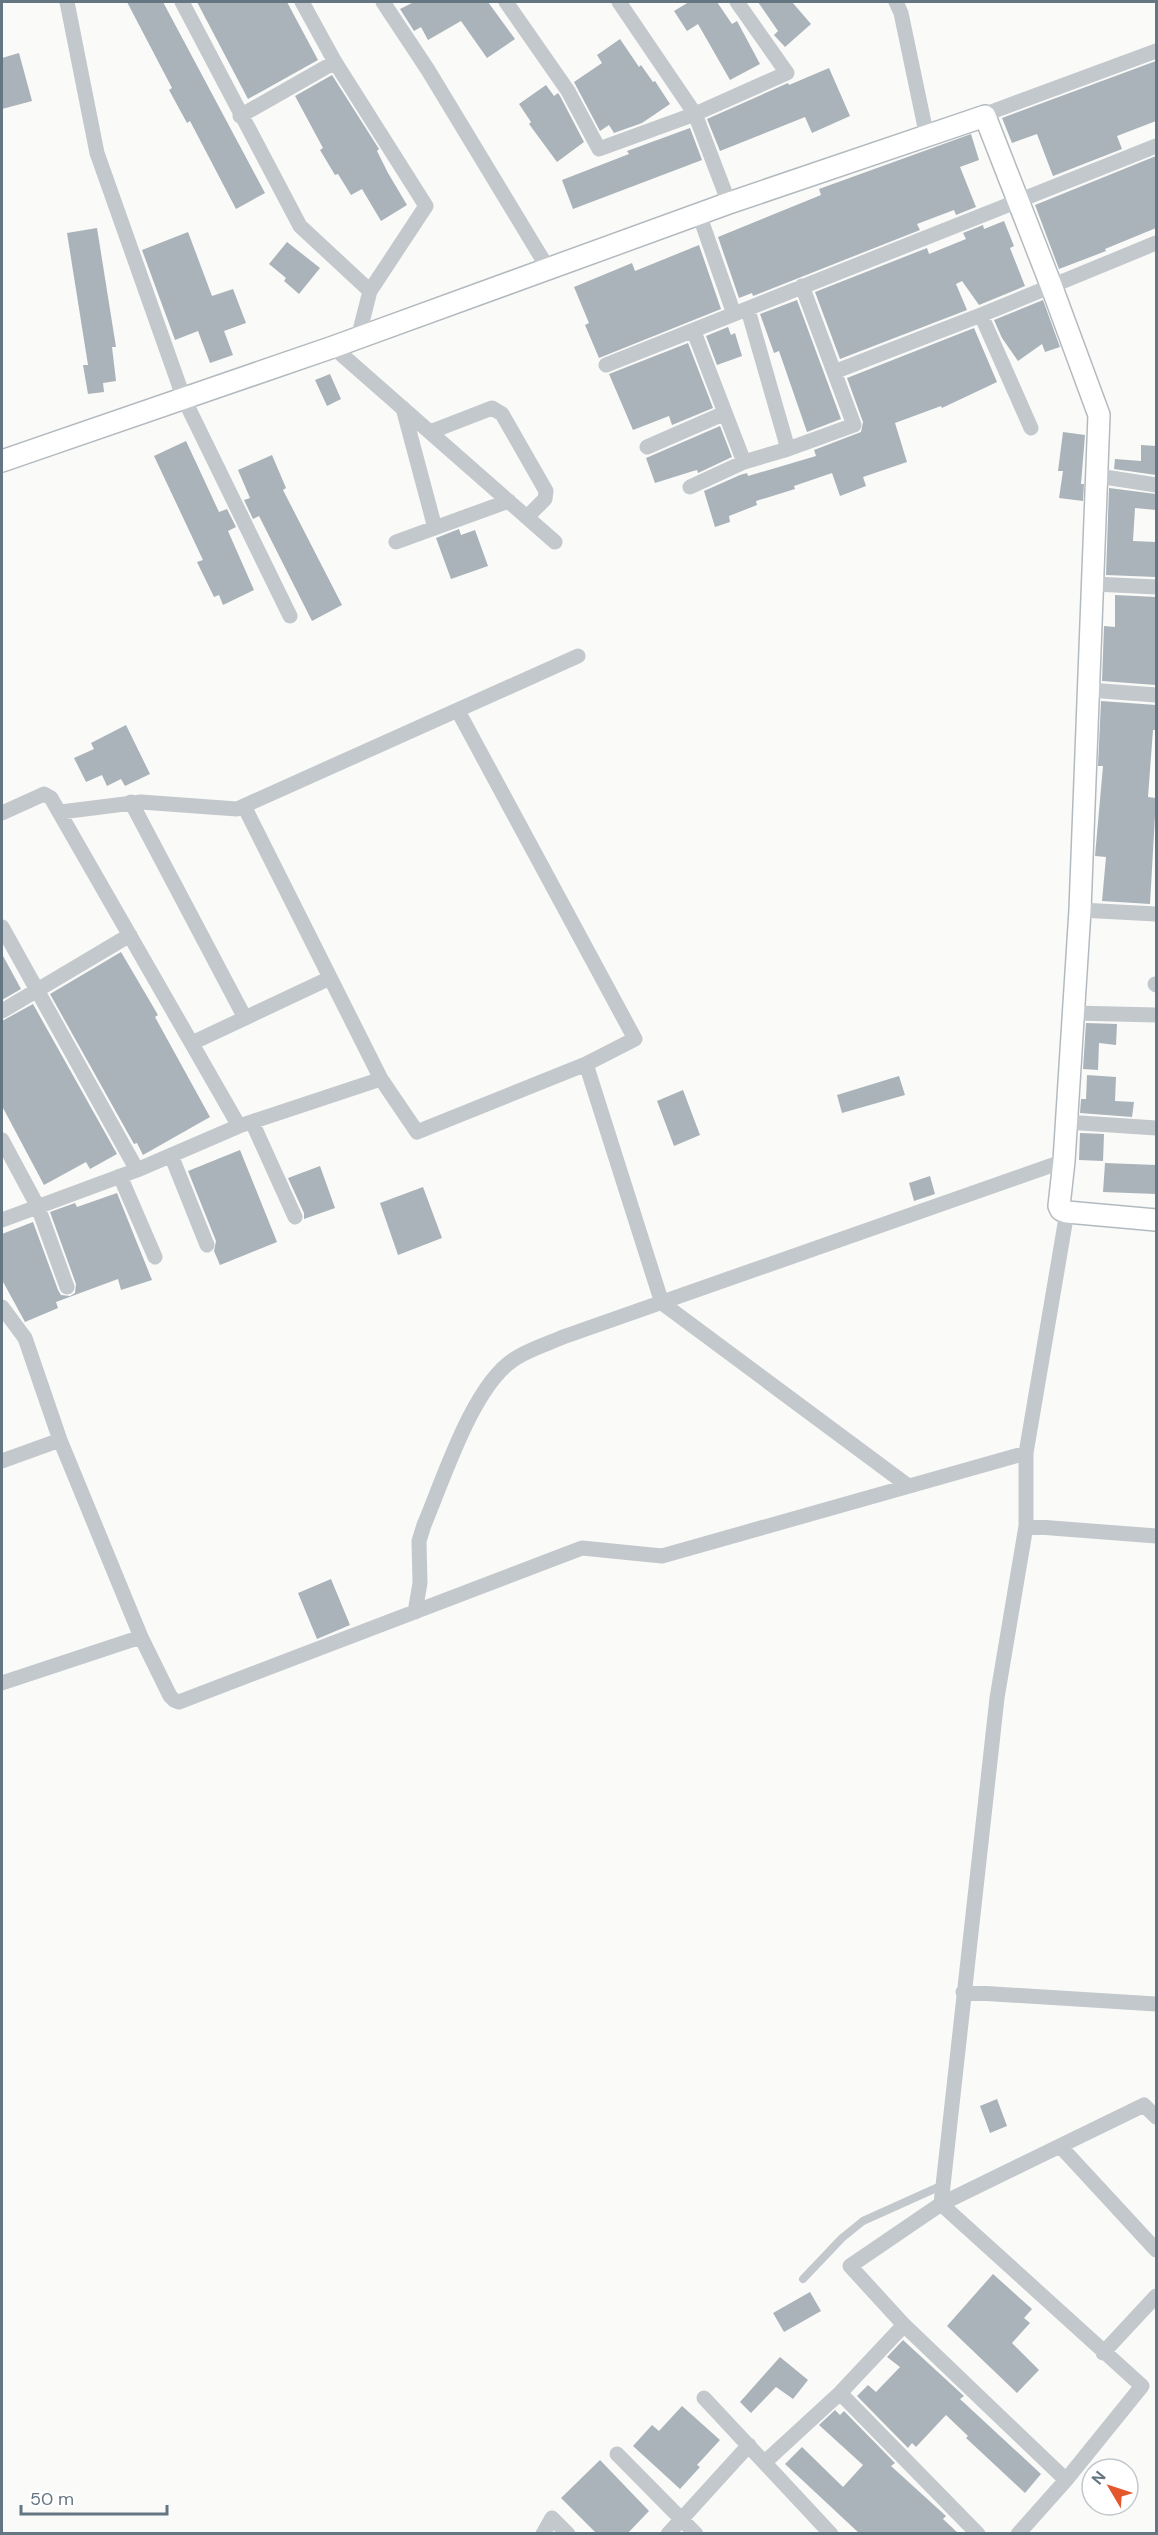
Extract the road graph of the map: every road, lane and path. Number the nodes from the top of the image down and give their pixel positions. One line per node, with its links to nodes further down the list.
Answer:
1 (67, 2): 31 (street)
2 (182, 2): 13 (street)
3 (302, 2): 10 (street)
4 (383, 2): 20 (street)
5 (506, 2): 11 (street)
6 (619, 2): 11 (street)
7 (736, 2): 11 (street)
8 (896, 2): 14 (street)
9 (1156, 51): 12 (street)
10 (335, 62): 13 (street); 23 (street)
11 (695, 114): 17 (street)
12 (983, 115): 14 (street); 16 (street)
13 (240, 116): 23 (street)
14 (927, 137): 17 (street)
15 (1156, 146): 16 (street)
16 (1017, 201): 21 (street); 22 (street)
17 (729, 203): 18 (street)
18 (699, 214): 20 (street); 24 (street)
19 (1156, 243): 21 (street)
20 (549, 270): 27 (street)
21 (1051, 285): 25 (street); 40 (street)
22 (802, 286): 24 (street); 30 (street)
23 (370, 291): 27 (street)
24 (741, 312): 26 (street); 37 (street)
25 (981, 315): 30 (street); 34 (street)
26 (694, 332): 29 (street); 33 (street)
27 (358, 338): 28 (street)
28 (333, 347): 31 (street); 32 (street)
29 (606, 365)
30 (834, 372): 37 (street)
31 (184, 399): 38 (street); 50 (street)
32 (403, 408): 35 (street); 45 (street)
33 (726, 413): 36 (street); 39 (street)
34 (1031, 428)
35 (430, 432): 43 (street); 44 (street)
36 (647, 447)
37 (788, 449): 39 (street)
38 (2, 461)
39 (744, 462): 42 (street)
40 (1098, 476): 41 (street); 48 (street)
41 (1156, 485)
42 (690, 487)
43 (509, 501): 44 (street); 45 (street)
44 (527, 517): 47 (street)
45 (435, 528): 46 (street)
46 (396, 542)
47 (555, 542)
48 (1094, 584): 49 (street); 52 (street)
49 (1156, 587)
50 (290, 616)
51 (578, 656): 54 (street)
52 (1089, 690): 53 (street); 59 (street)
53 (1156, 695)
54 (458, 711): 56 (street); 70 (street)
55 (131, 802): 56 (street); 57 (street); 68 (street)
56 (244, 806): 63 (street)
57 (61, 812): 58 (street); 62 (street)
58 (2, 813)
59 (1080, 910): 60 (street); 66 (street)
60 (1156, 914)
61 (2, 927): 64 (street)
62 (130, 934): 64 (street); 69 (street)
63 (330, 978): 68 (street); 71 (street)
64 (37, 990): 65 (street); 78 (street)
65 (2, 1011)
66 (1074, 1013): 67 (street); 72 (street)
67 (1156, 1016)
68 (245, 1018): 69 (street)
69 (192, 1043): 73 (street)
70 (586, 1064): 71 (street); 88 (street)
71 (381, 1079): 73 (street)
72 (1066, 1122): 74 (street); 77 (street)
73 (245, 1124): 76 (street); 82 (street)
74 (1156, 1128)
75 (2, 1140): 80 (street)
76 (171, 1155): 78 (street); 85 (street)
77 (1064, 1161): 81 (street); 88 (street)
78 (136, 1170): 79 (street)
79 (120, 1176): 80 (street); 86 (street)
80 (38, 1207): 83 (street); 87 (street)
81 (1067, 1212): 84 (street); 91 (street)
82 (295, 1217)
83 (2, 1220)
84 (1156, 1220)
85 (207, 1245)
86 (155, 1257)
87 (67, 1287)
88 (662, 1303): 93 (street); 96 (street)
89 (2, 1307): 90 (street)
90 (60, 1440): 92 (street); 97 (street)
91 (1026, 1453): 93 (street); 94 (street)
92 (2, 1461)
93 (907, 1485): 96 (street)
94 (1026, 1526): 95 (street); 99 (street)
95 (1156, 1536)
96 (415, 1612): 97 (street)
97 (141, 1637): 98 (street)
98 (2, 1683)
99 (963, 1992): 100 (street); 103 (street)
100 (1156, 2004)
101 (1156, 2117): 102 (street)
102 (1060, 2146): 104 (street); 105 (street)
103 (943, 2185): 104 (street); 106 (lane)
104 (941, 2204): 108 (street); 109 (street)
105 (1156, 2250)
106 (803, 2279)
107 (1156, 2295): 109 (street)
108 (904, 2325): 110 (street); 115 (street)
109 (1102, 2353): 115 (street)
110 (840, 2393): 114 (street); 122 (street)
111 (704, 2398): 112 (street)
112 (749, 2445): 114 (street); 116 (street)
113 (617, 2454): 116 (street)
114 (765, 2462): 117 (street)
115 (1066, 2480): 123 (street)
116 (681, 2519): 120 (street); 121 (street)
117 (822, 2530)
118 (543, 2534): 119 (street)
119 (568, 2534)
120 (668, 2534)
121 (696, 2534)
122 (978, 2534)
123 (1018, 2534)

